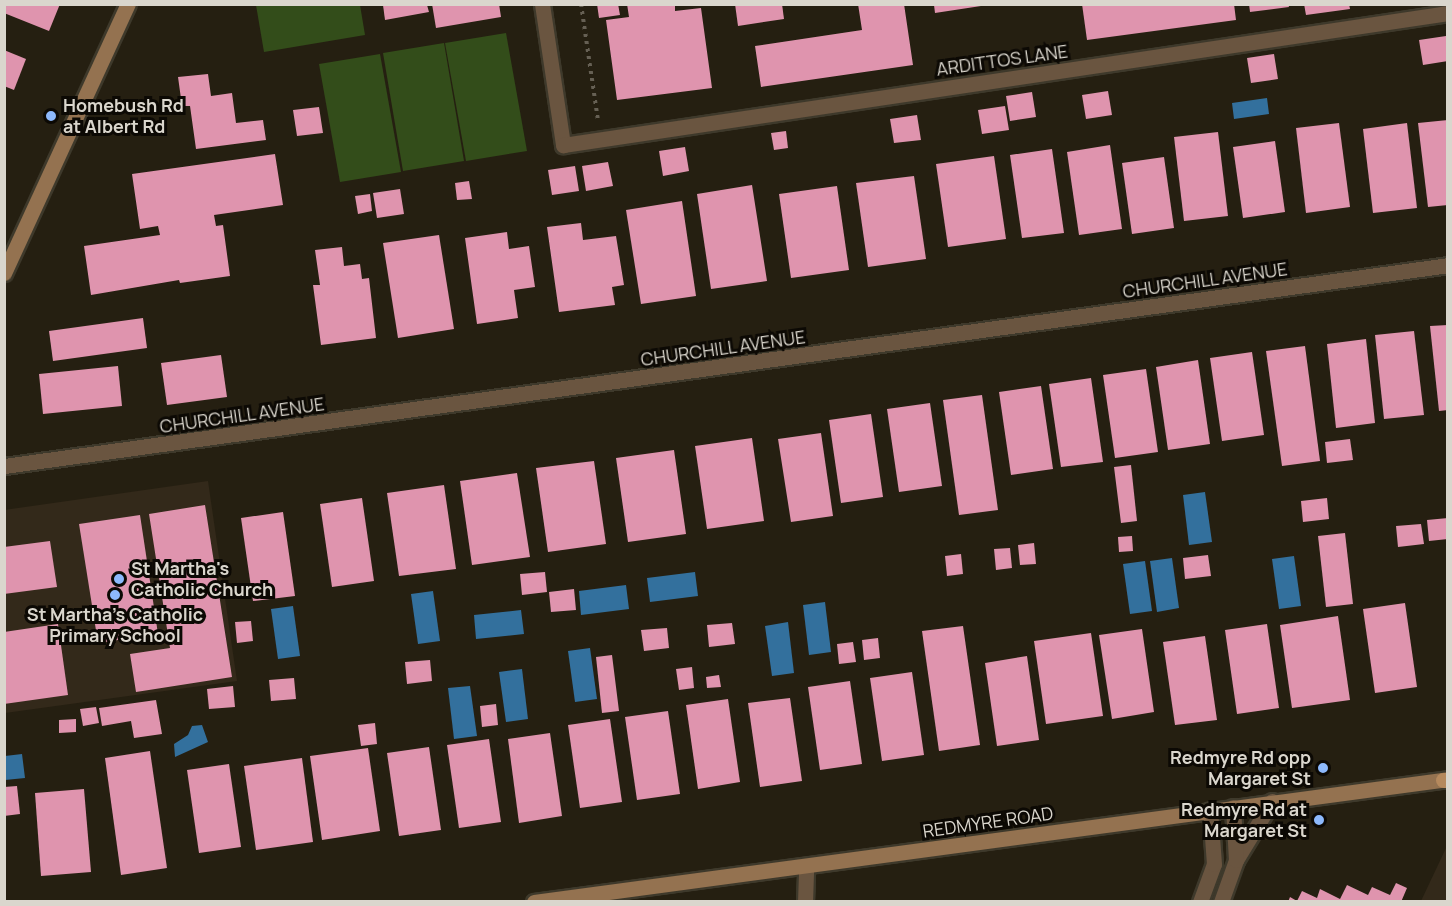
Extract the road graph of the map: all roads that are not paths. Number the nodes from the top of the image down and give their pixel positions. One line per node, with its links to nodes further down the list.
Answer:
1 (542, 4): 3 (street, ARDITTOS LANE)
2 (127, 5): 5 (main road)
3 (1448, 13)
4 (1448, 266): 6 (street, CHURCHILL AVENUE)
5 (4, 273)
6 (4, 466)
7 (1446, 779): 8 (main road, REDMYRE ROAD)
8 (1272, 801): 9 (main road, REDMYRE ROAD); 11 (street)
9 (1233, 807): 10 (main road, REDMYRE ROAD); 11 (street)
10 (1210, 810): 12 (main road, REDMYRE ROAD); 15 (street)
11 (1236, 860): 16 (street)
12 (806, 867): 13 (main road, REDMYRE ROAD); 14 (street)
13 (534, 902)
14 (805, 902)
15 (1200, 902)
16 (1221, 902)

